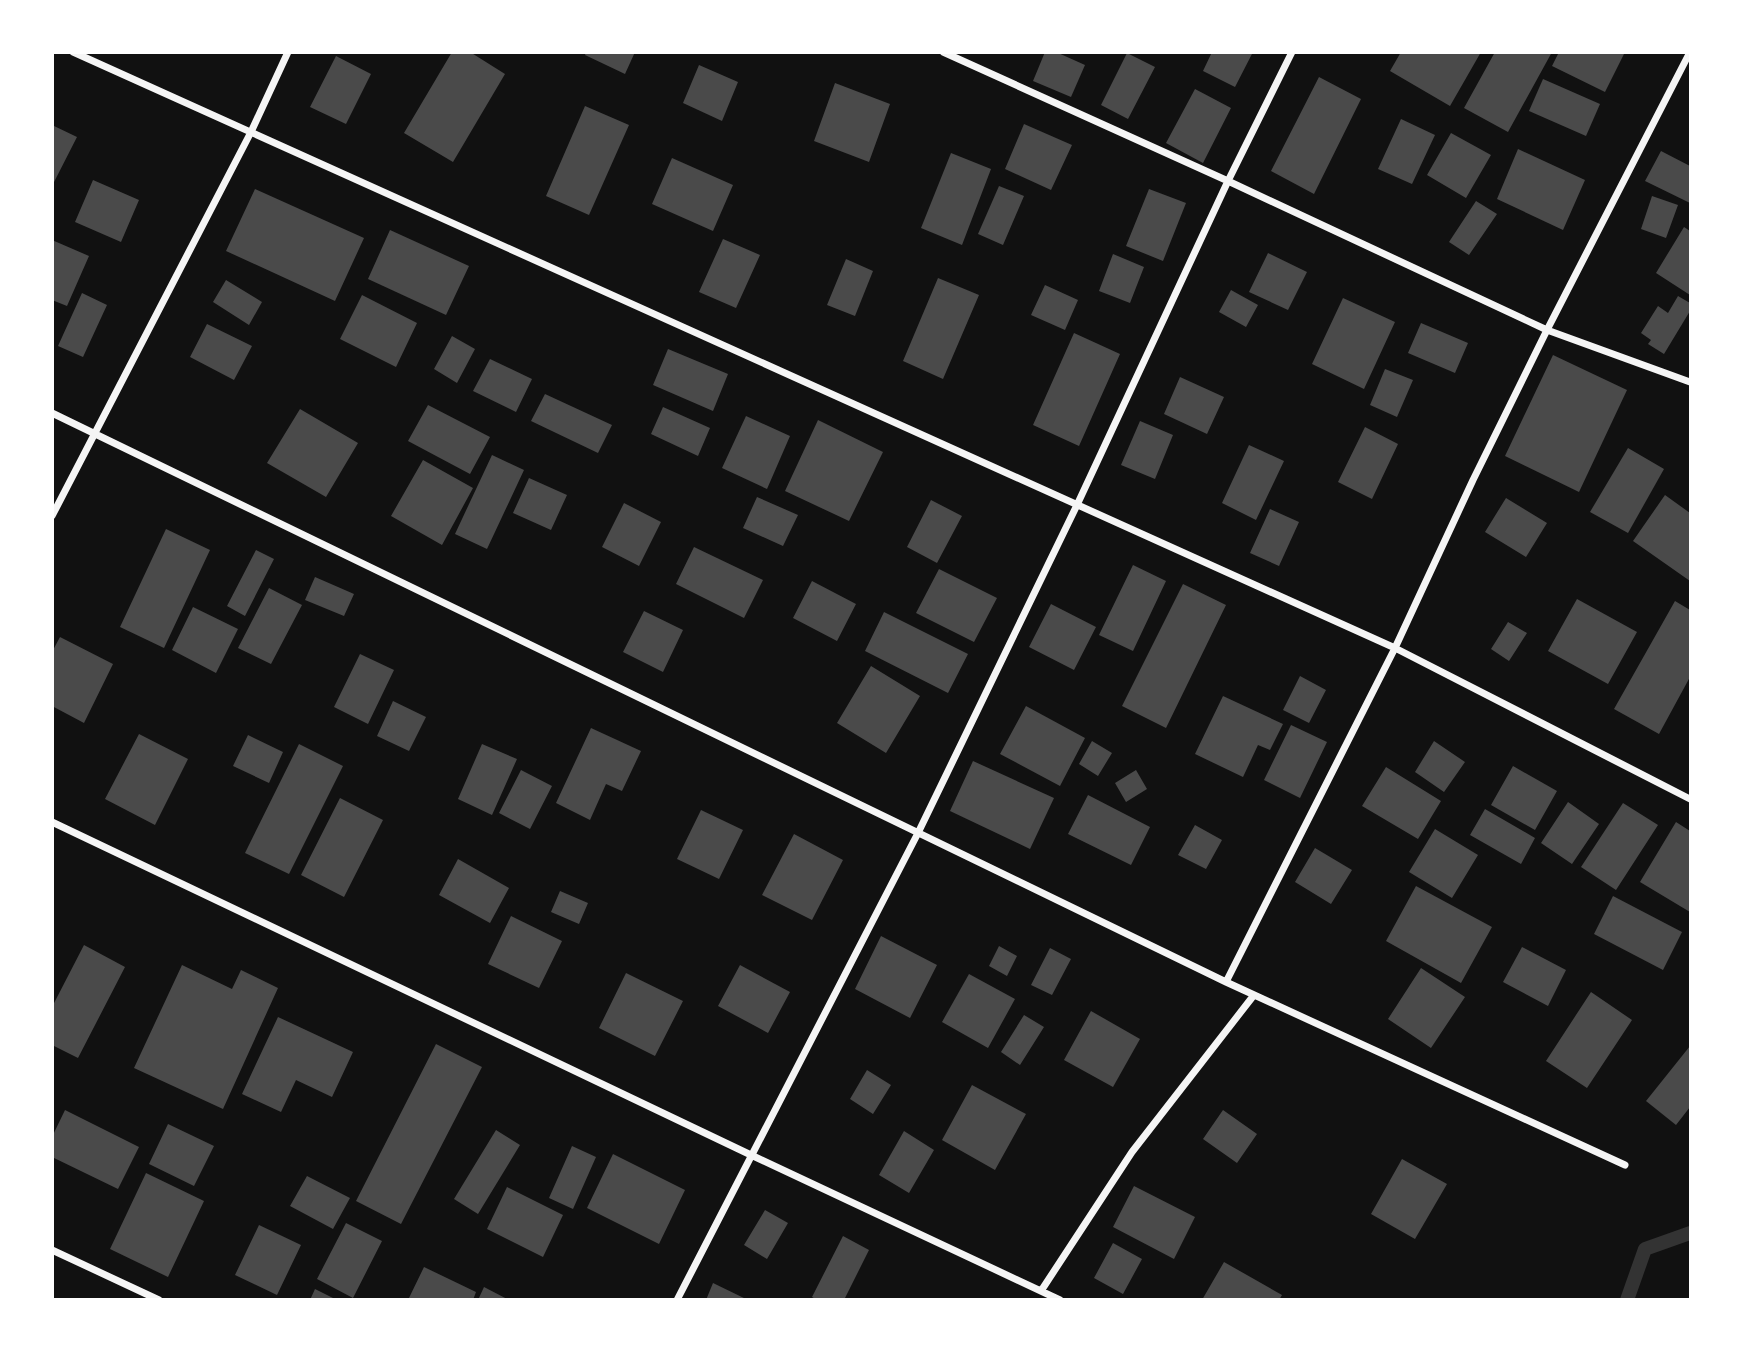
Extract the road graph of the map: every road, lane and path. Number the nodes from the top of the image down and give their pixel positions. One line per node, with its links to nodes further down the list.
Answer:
1 (73, 52): 6 (street)
2 (288, 52): 6 (street)
3 (943, 52): 7 (street)
4 (1292, 52): 7 (street)
5 (1690, 52): 8 (street)
6 (251, 132): 11 (street); 12 (street)
7 (1228, 181): 8 (street); 12 (street)
8 (1547, 330): 9 (street); 14 (street)
9 (1690, 382)
10 (52, 414): 11 (street)
11 (94, 433): 13 (street); 17 (street)
12 (1077, 505): 14 (street); 17 (street)
13 (52, 516)
14 (1395, 648): 15 (street); 18 (street)
15 (1687, 797)
16 (52, 822): 20 (street)
17 (918, 833): 18 (street); 20 (street)
18 (1226, 982): 19 (street)
19 (1254, 995): 21 (street); 23 (street)
20 (751, 1155): 23 (street); 25 (street)
21 (1625, 1165)
22 (52, 1250): 24 (street)
23 (1041, 1291): 26 (street)
24 (159, 1300)
25 (677, 1300)
26 (1060, 1300)

